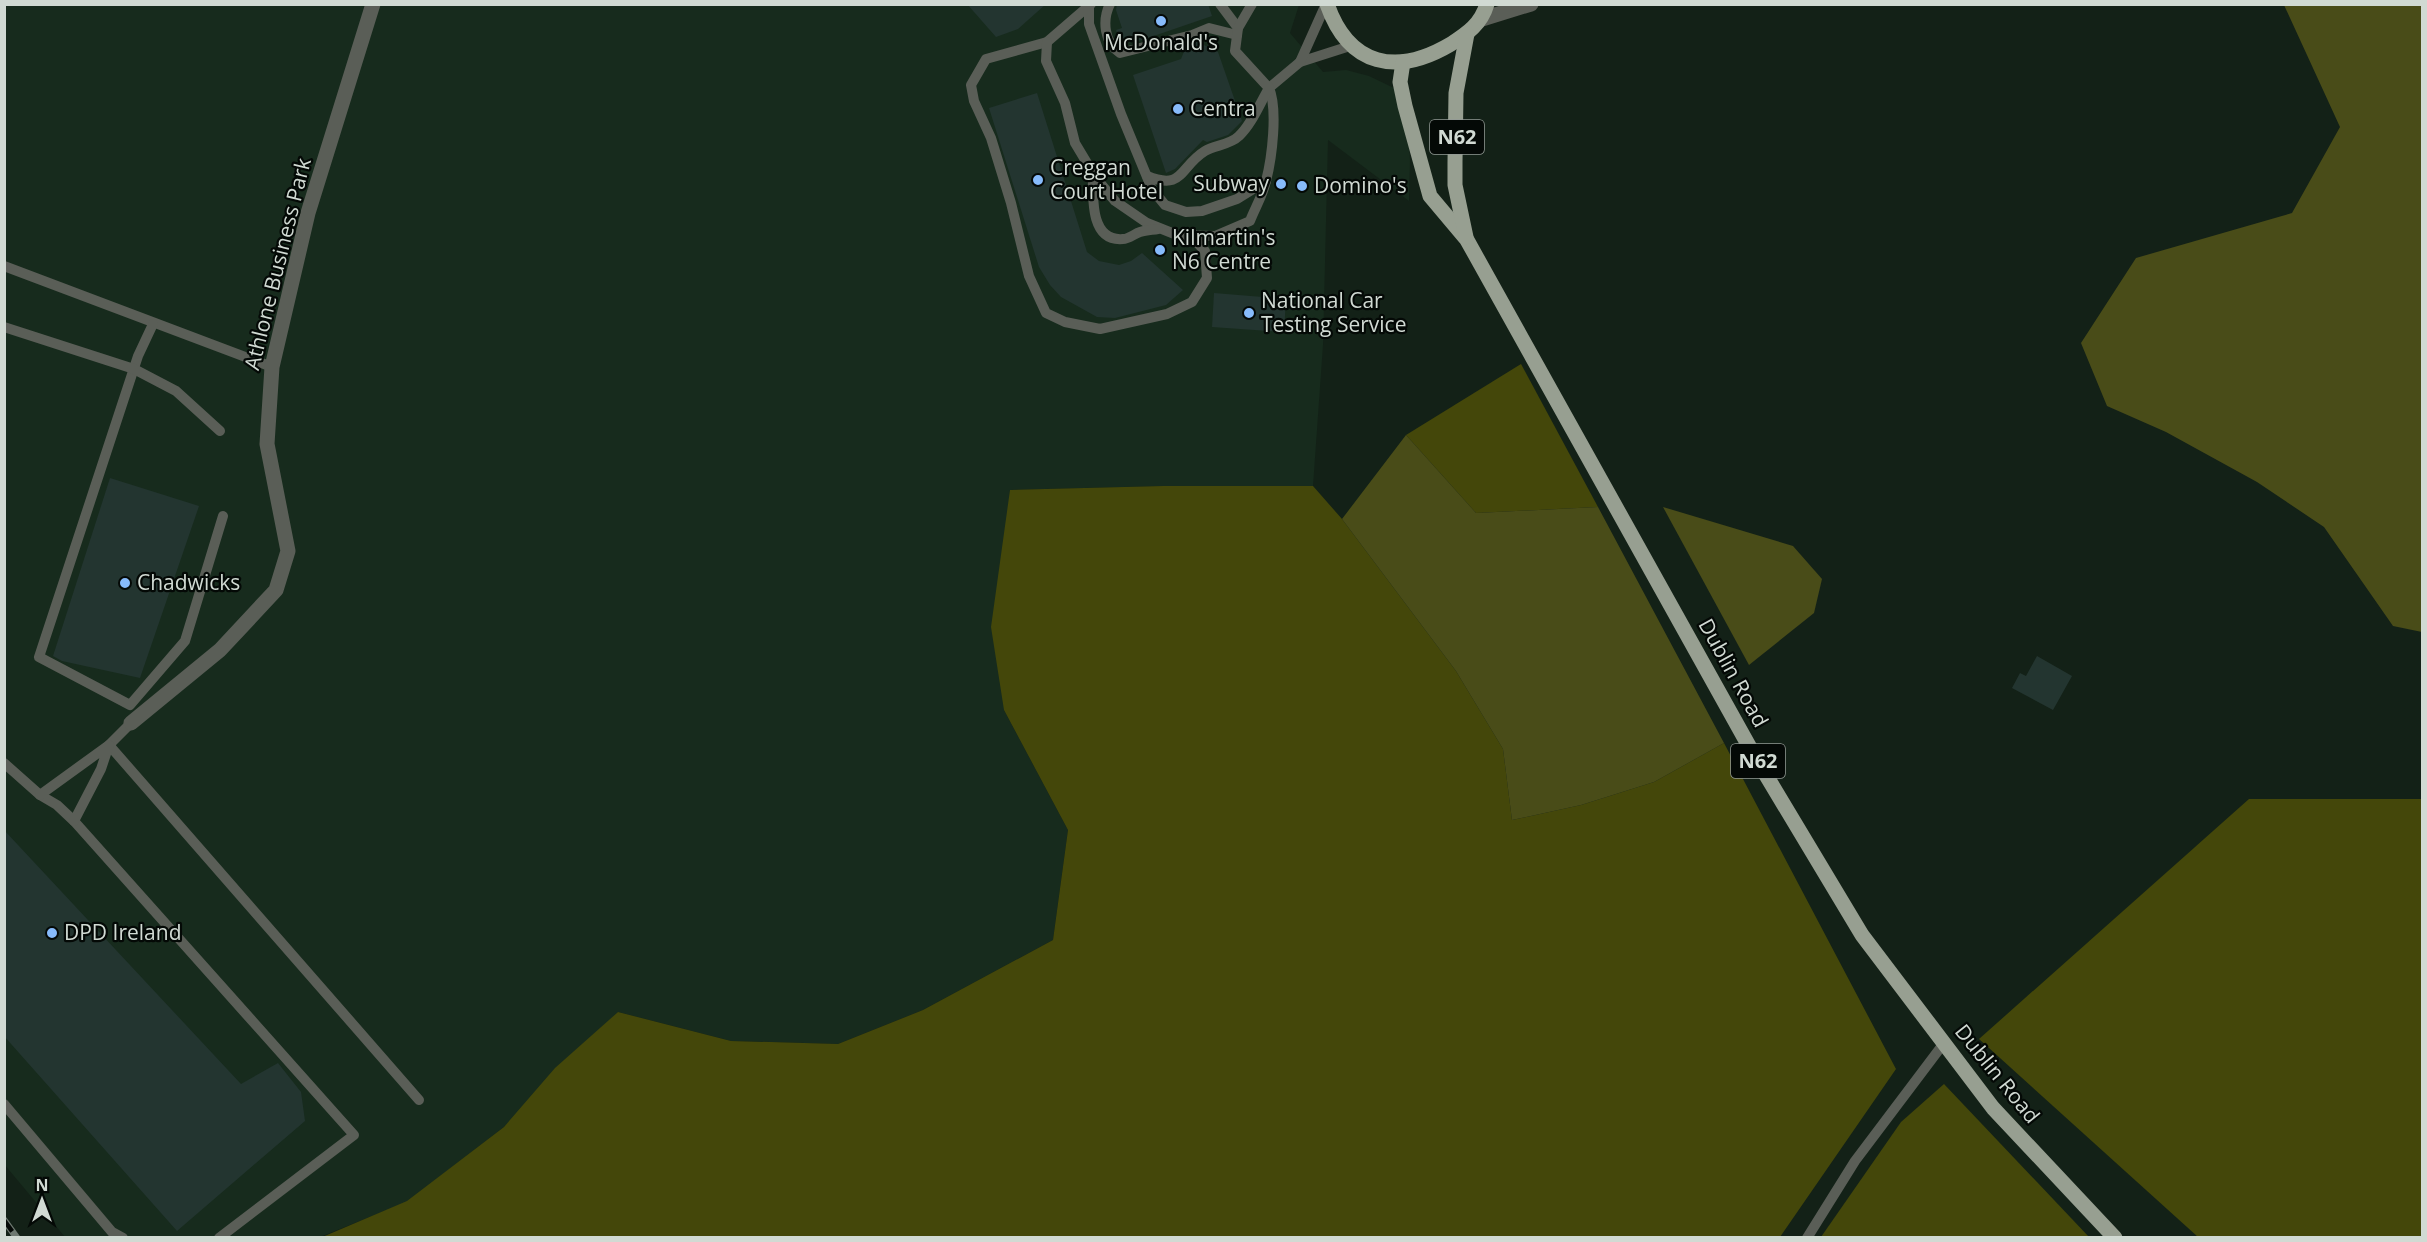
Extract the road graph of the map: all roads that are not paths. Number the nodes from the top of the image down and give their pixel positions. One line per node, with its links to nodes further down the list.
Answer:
1 (374, 4): 25 (street, Athlone Business Park)
2 (1110, 4): 9 (lane)
3 (1220, 4): 9 (lane)
4 (1252, 4): 9 (lane)
5 (1326, 4): 12 (main road); 13 (lane)
6 (1531, 4): 8 (street)
7 (1090, 5): 11 (lane); 17 (lane)
8 (1485, 12): 10 (main road)
9 (1238, 32): 15 (lane)
10 (1467, 34): 14 (main road); 21 (main road, Dublin Road / N62)
11 (1047, 42): 16 (lane); 20 (lane)
12 (1350, 46): 13 (lane); 14 (main road)
13 (1300, 62): 15 (lane)
14 (1403, 62): 21 (main road, Dublin Road / N62)
15 (1269, 88): 17 (lane); 18 (lane)
16 (1093, 172): 19 (lane); 19 (lane)
17 (1147, 176): 18 (lane)
18 (1266, 181): 20 (lane)
19 (1161, 228): 20 (lane)
20 (1190, 236)
21 (1467, 240): 34 (main road, Dublin Road / N62)
22 (4, 266): 23 (lane)
23 (153, 324): 25 (lane); 26 (lane)
24 (4, 327): 26 (lane)
25 (272, 367): 29 (street, Athlone Business Park)
26 (134, 369): 27 (lane); 28 (lane)
27 (220, 430)
28 (223, 516)
29 (130, 723): 30 (lane)
30 (109, 745): 32 (lane); 33 (lane); 35 (lane)
31 (4, 763): 32 (lane)
32 (40, 795): 33 (lane)
33 (74, 821): 38 (lane)
34 (1944, 1043): 39 (lane); 40 (main road, Dublin Road / N62)
35 (419, 1100)
36 (4, 1104): 37 (lane)
37 (123, 1238)
38 (219, 1238)
39 (1807, 1238)
40 (2115, 1238)

